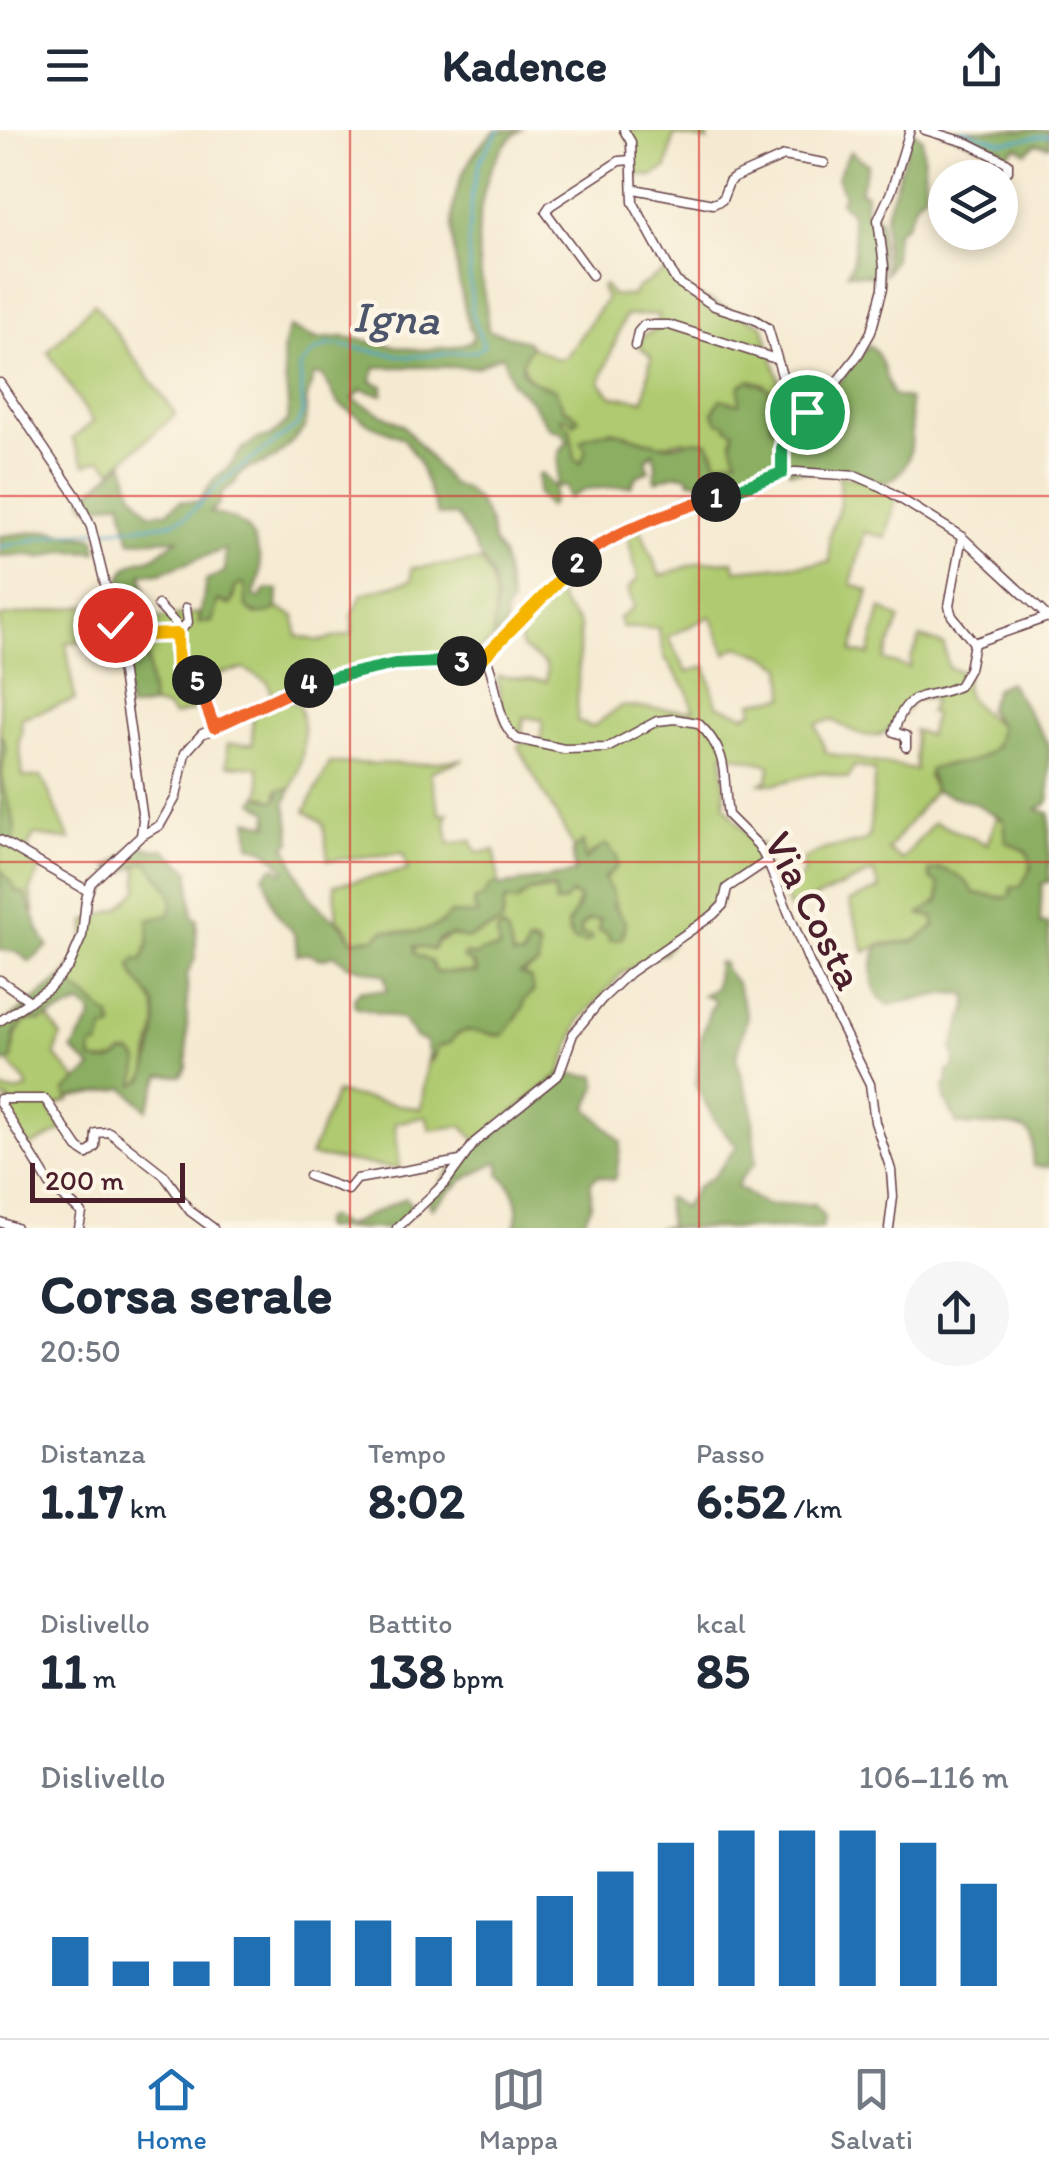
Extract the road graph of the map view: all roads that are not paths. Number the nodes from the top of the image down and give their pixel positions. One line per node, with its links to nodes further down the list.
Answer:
1 (910, 130): 12 (street)
2 (925, 130): 5 (street)
3 (628, 132): 4 (street)
4 (631, 160): 7 (street); 8 (street)
5 (1002, 160)
6 (824, 163): 7 (street)
7 (634, 189): 10 (street)
8 (592, 275)
9 (635, 346): 10 (street)
10 (776, 359): 12 (street)
11 (0, 383): 19 (street)
12 (790, 408): 13 (street)
13 (782, 473): 14 (street); 21 (street)
14 (962, 536): 17 (street); 20 (street)
15 (158, 604): 18 (street)
16 (186, 608): 18 (street)
17 (1048, 618): 20 (street)
18 (177, 634): 19 (street); 22 (street)
19 (116, 636): 24 (street)
20 (974, 642): 23 (street)
21 (485, 656): 22 (street); 26 (street, Via Costa)
22 (214, 727): 24 (street)
23 (906, 746)
24 (141, 836): 27 (street)
25 (0, 840): 27 (street)
26 (767, 861): 32 (street); 39 (street, Via Costa)
27 (88, 891): 29 (street)
28 (0, 980): 29 (street)
29 (30, 1000): 30 (street)
30 (0, 1021)
31 (0, 1101): 36 (street); 37 (street)
32 (460, 1162): 33 (street); 38 (street)
33 (309, 1176)
34 (0, 1222): 35 (street)
35 (16, 1228)
36 (79, 1228)
37 (213, 1228)
38 (397, 1228)
39 (888, 1228)

